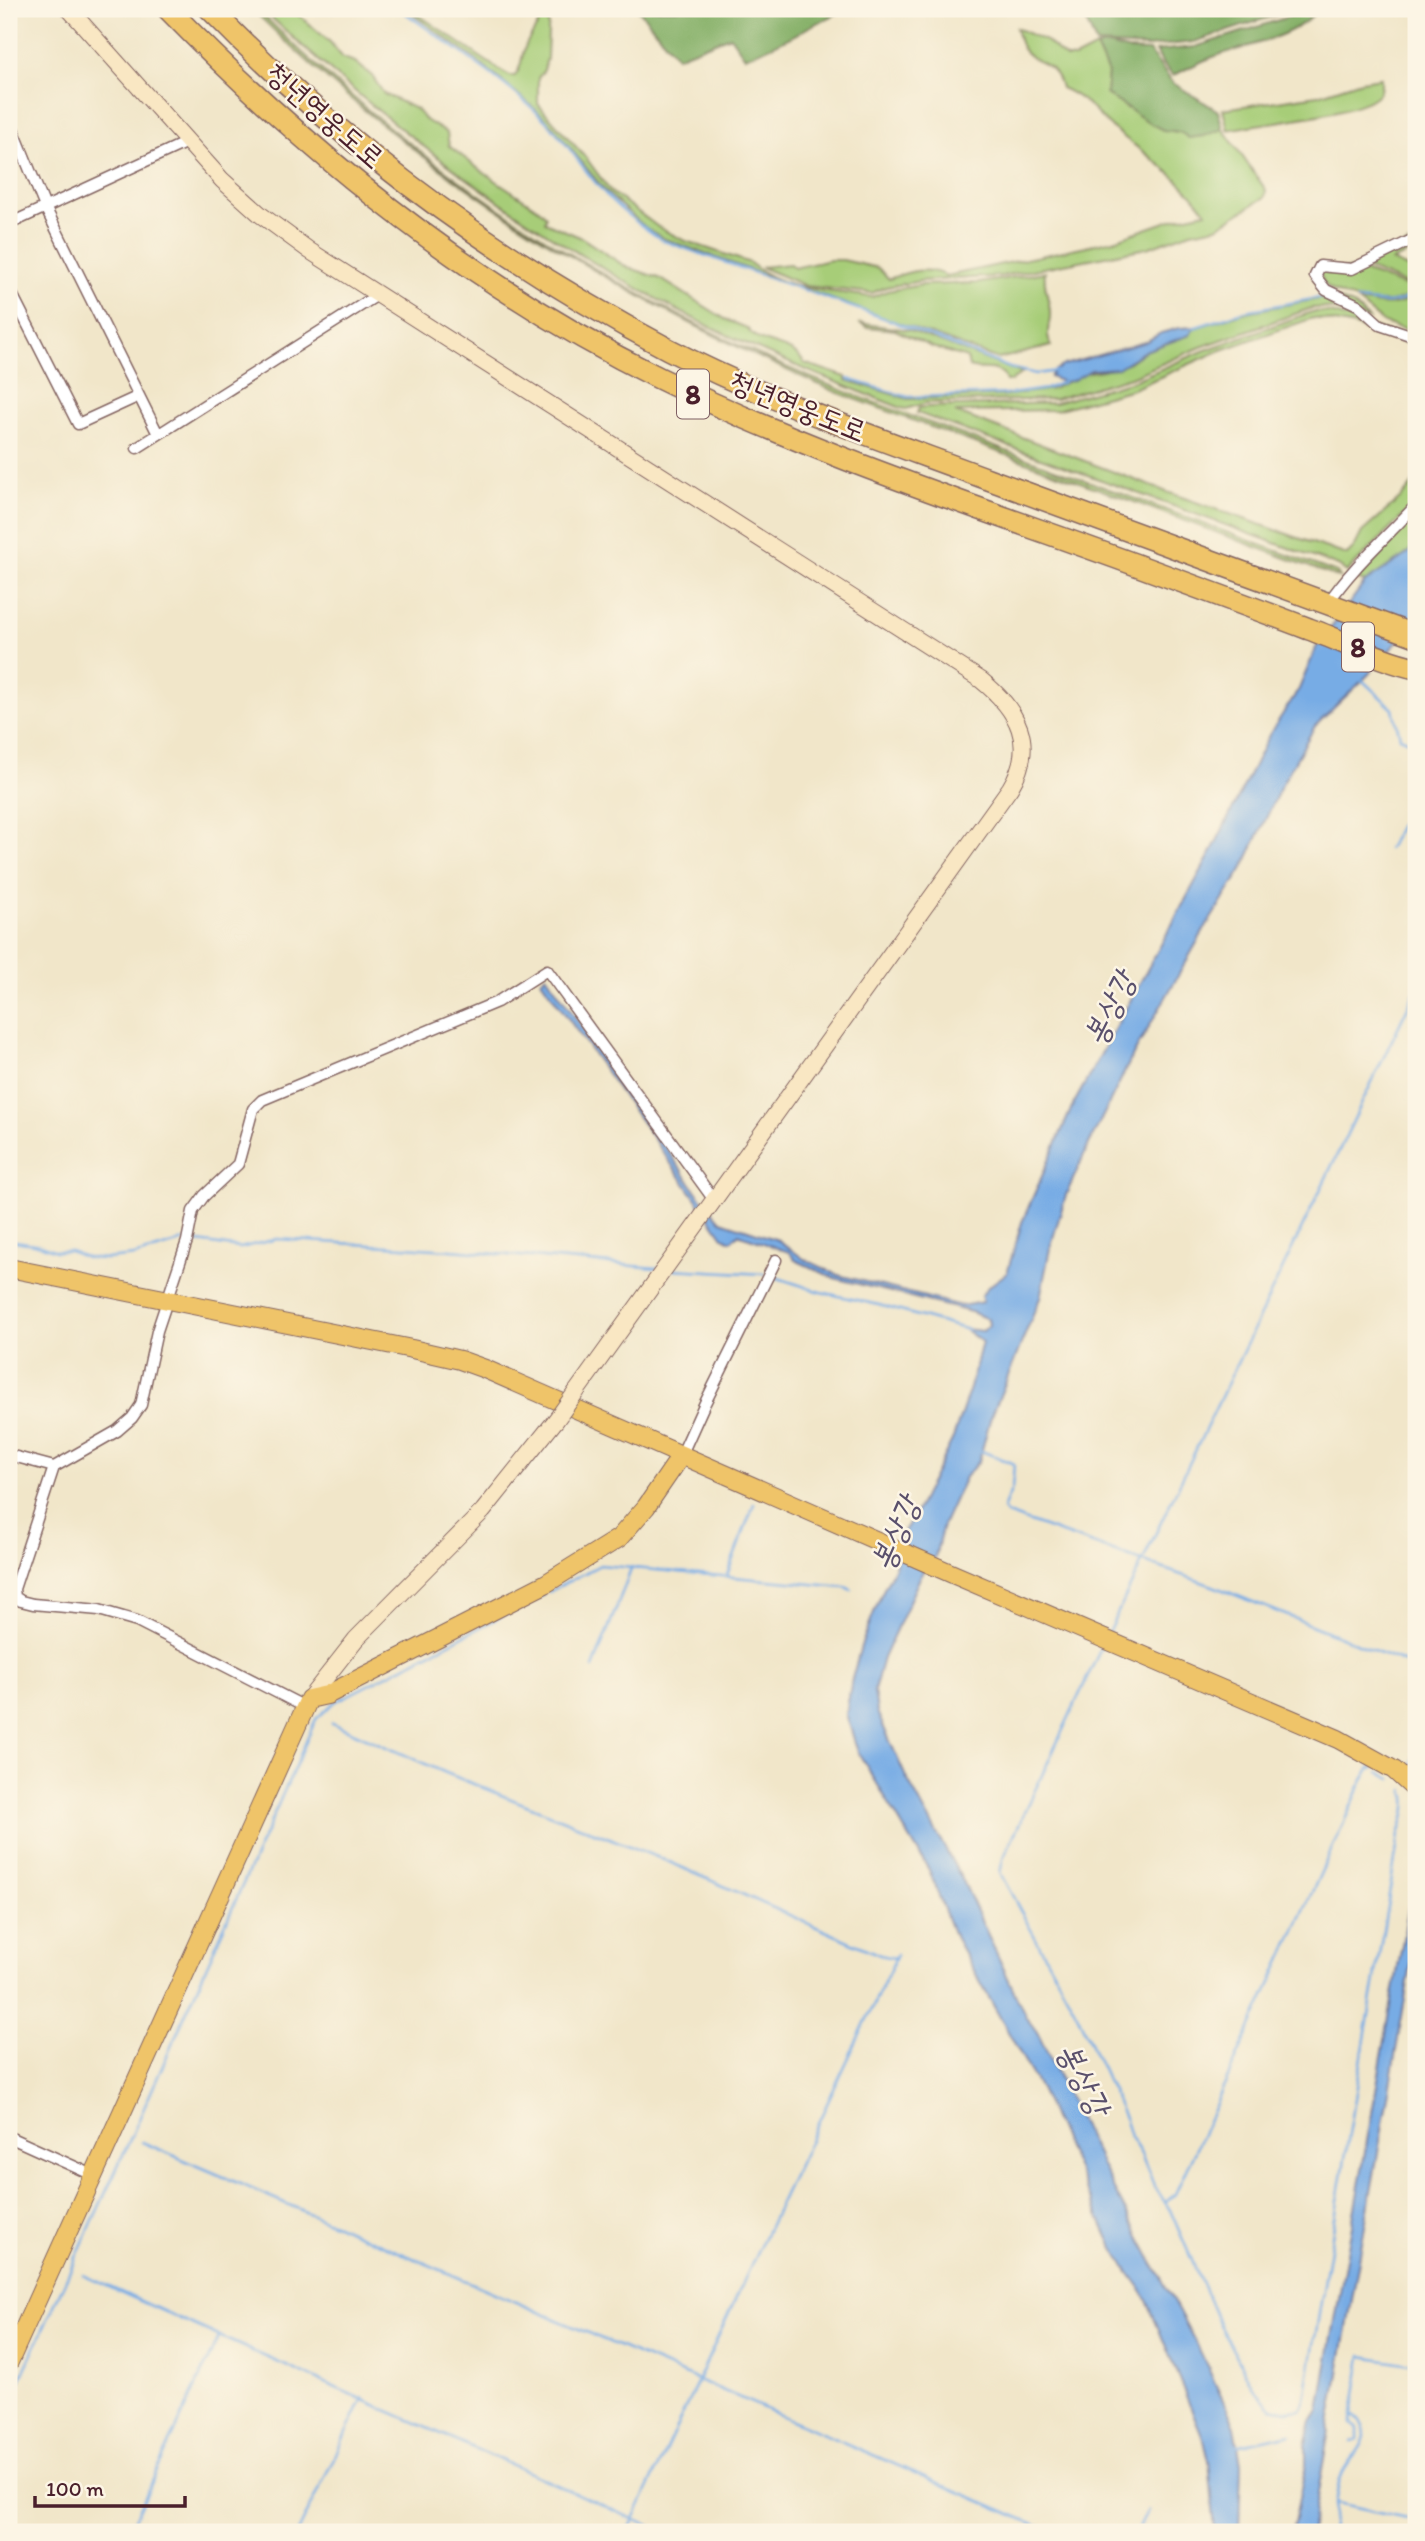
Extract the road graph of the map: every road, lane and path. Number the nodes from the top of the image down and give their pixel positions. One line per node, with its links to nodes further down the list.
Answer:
1 (69, 9): 5 (main road)
2 (168, 9): 18 (highway, 청년영웅도로 / 8)
3 (210, 9): 16 (highway, 청년영웅도로 / 8)
4 (9, 119): 6 (street)
5 (187, 142): 6 (street); 10 (main road)
6 (45, 207): 7 (street); 12 (street)
7 (9, 224)
8 (1416, 238): 11 (street)
9 (9, 288): 12 (street)
10 (379, 294): 13 (street); 19 (main road)
11 (1416, 337)
12 (139, 396): 13 (street)
13 (158, 434): 14 (street)
14 (137, 448)
15 (1416, 505): 16 (street)
16 (1328, 603): 17 (highway, 청년영웅도로 / 8)
17 (1416, 636)
18 (1413, 668)
19 (712, 1202): 22 (street); 27 (main road, bridge)
20 (776, 1260): 23 (street)
21 (9, 1268): 22 (main road)
22 (167, 1301): 23 (main road); 25 (street)
23 (671, 1452): 27 (main road); 28 (main road)
24 (9, 1455): 25 (street)
25 (54, 1466): 26 (street)
26 (11, 1588): 27 (street)
27 (307, 1703): 30 (main road)
28 (1416, 1790)
29 (9, 2137): 30 (street)
30 (93, 2175): 31 (main road)
31 (9, 2362)

